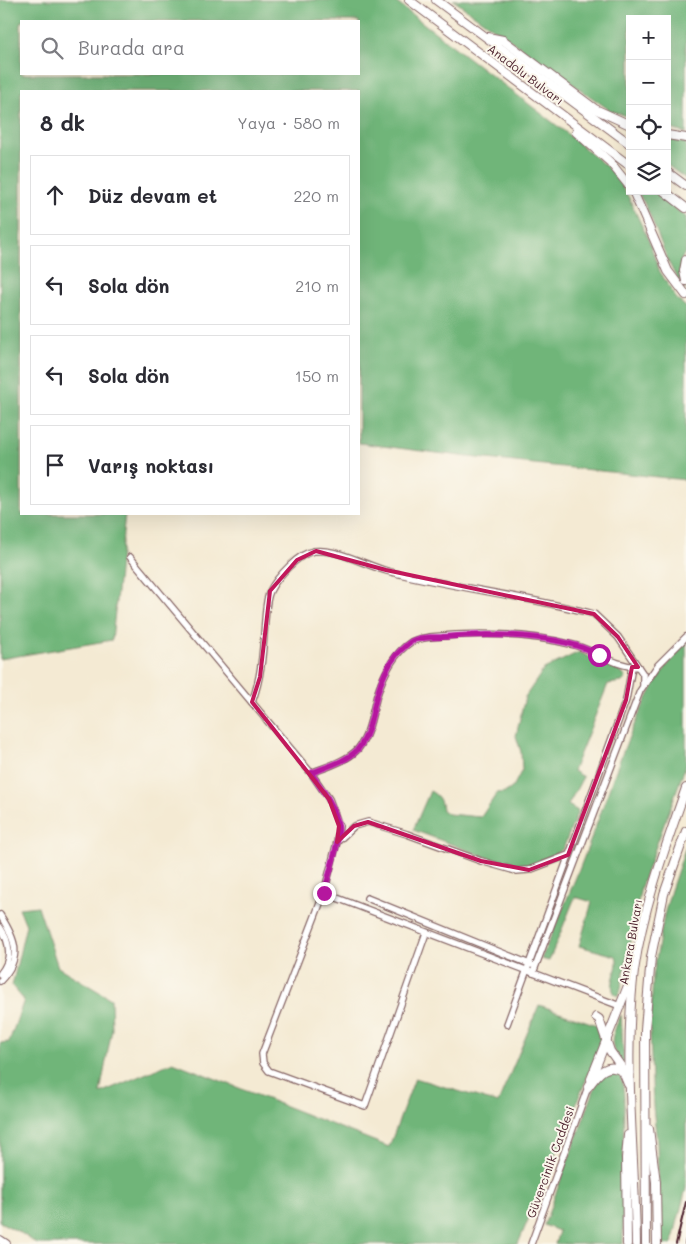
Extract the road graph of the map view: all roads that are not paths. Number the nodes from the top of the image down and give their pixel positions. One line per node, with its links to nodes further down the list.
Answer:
1 (409, 0): 4 (main road, Anadolu Bulvarı)
2 (436, 0): 3 (main road, Anadolu Bulvarı)
3 (484, 36): 5 (main road); 8 (main road, Anadolu Bulvarı)
4 (564, 116): 9 (main road, Anadolu Bulvarı); 11 (main road)
5 (626, 123)
6 (671, 136): 7 (main road)
7 (686, 138)
8 (626, 141)
9 (626, 163)
10 (671, 175): 12 (main road)
11 (626, 181)
12 (686, 186)
13 (635, 195): 18 (main road)
14 (669, 195): 15 (main road)
15 (686, 208)
16 (686, 260): 17 (main road)
17 (686, 281)
18 (686, 295)
19 (130, 557): 23 (street)
20 (686, 637): 22 (street)
21 (635, 667): 22 (street); 23 (street); 24 (street); 28 (street)
22 (643, 685): 35 (street)
23 (252, 702): 24 (street)
24 (311, 773): 27 (street)
25 (686, 788): 37 (main road, Ankara Bulvarı)
26 (686, 831): 46 (main road, Ankara Bulvarı)
27 (337, 842): 28 (street); 29 (street)
28 (568, 855): 34 (street)
29 (324, 893): 33 (street); 33 (street)
30 (367, 898): 34 (street)
31 (0, 915): 39 (street)
32 (0, 927): 38 (street)
33 (426, 933): 36 (street)
34 (528, 964): 35 (street); 36 (street)
35 (535, 966): 36 (street)
36 (529, 972): 40 (street); 42 (street)
37 (634, 972): 40 (main road); 47 (main road, Ankara Bulvarı)
38 (0, 974)
39 (0, 981)
40 (620, 1006): 43 (main road)
41 (596, 1017): 43 (main road)
42 (507, 1024)
43 (606, 1038): 44 (main road); 45 (main road)
44 (627, 1079): 45 (main road); 47 (main road)
45 (588, 1087): 50 (street, Güvercinlik Caddesi)
46 (645, 1095): 53 (main road, Ankara Bulvarı); 54 (main road, Ankara Bulvarı)
47 (631, 1106): 51 (main road, Ankara Bulvarı); 52 (main road, Ankara Bulvarı)
48 (0, 1240): 49 (main road)
49 (6, 1244)
50 (531, 1244)
51 (627, 1244)
52 (636, 1244)
53 (646, 1244)
54 (657, 1244)

